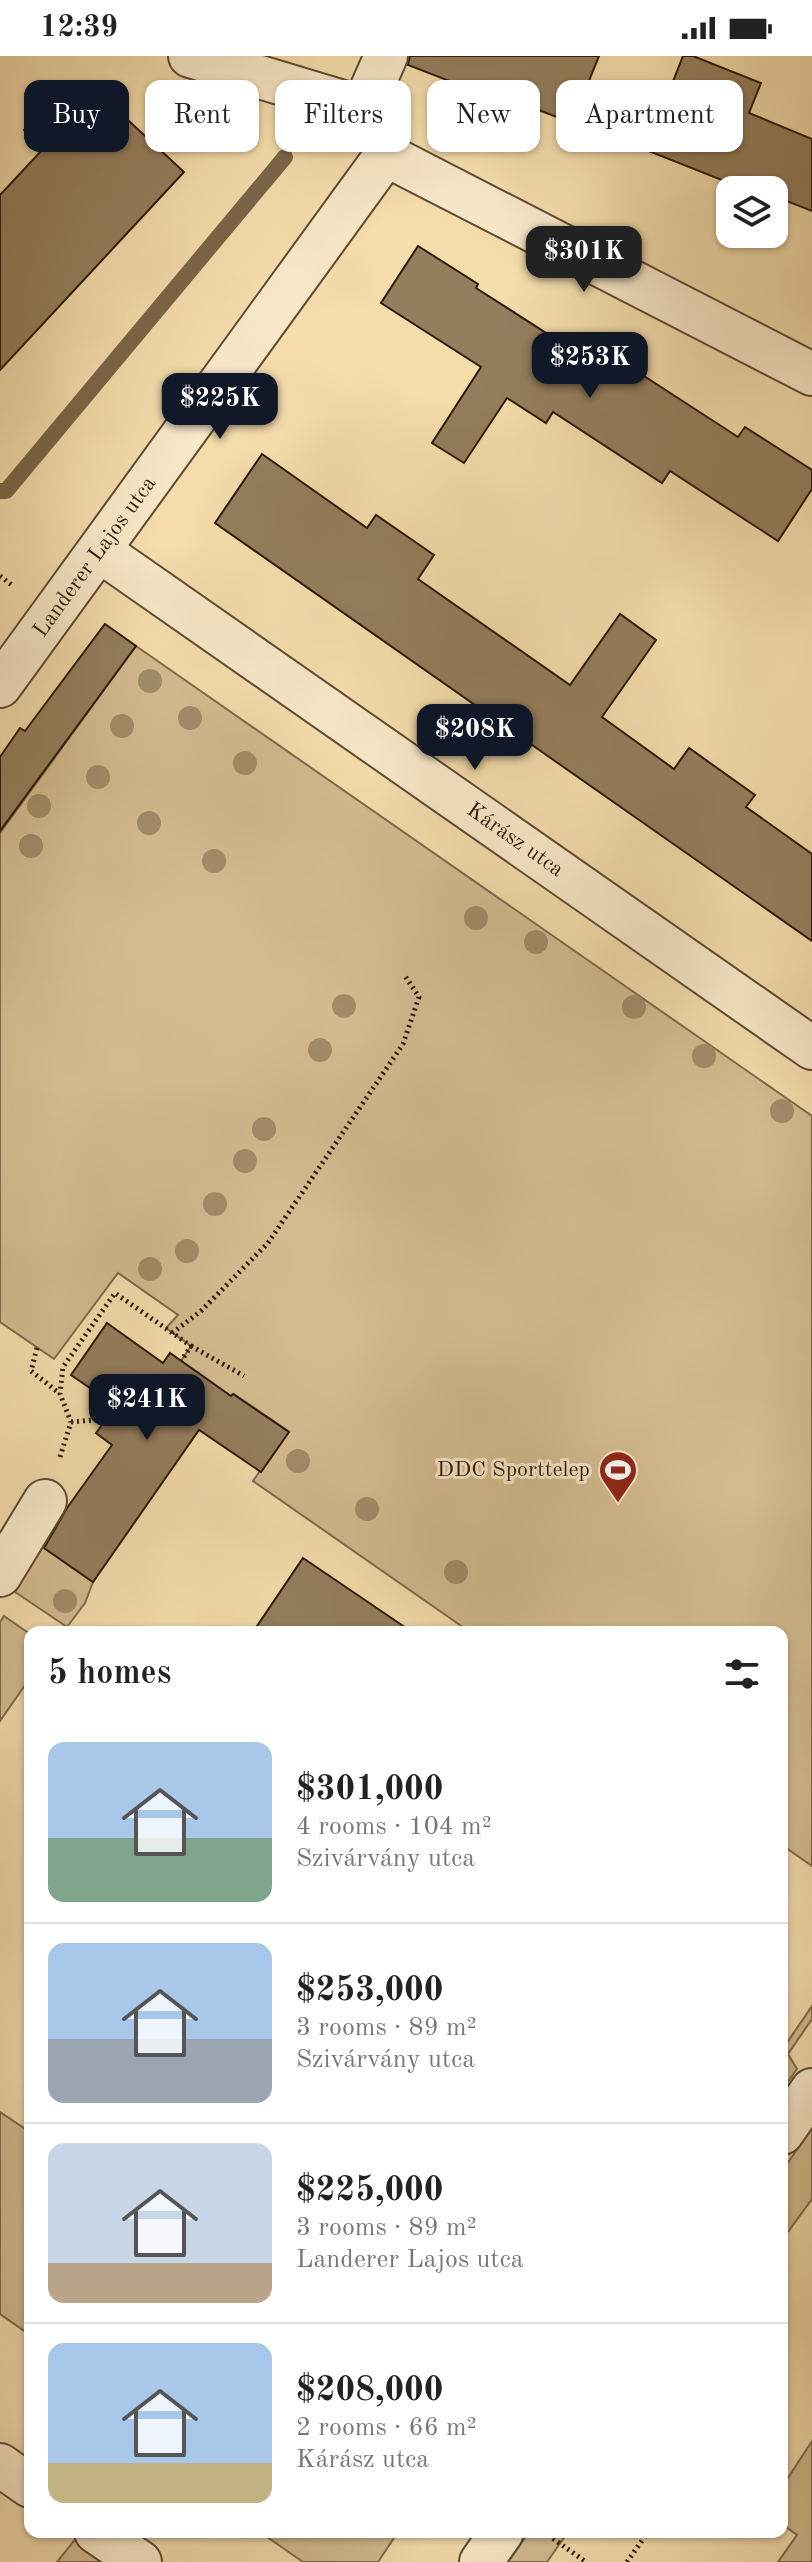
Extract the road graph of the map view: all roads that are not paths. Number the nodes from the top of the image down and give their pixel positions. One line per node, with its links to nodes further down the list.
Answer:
1 (190, 56): 4 (street)
2 (386, 56): 3 (street)
3 (375, 80)
4 (275, 82)
5 (385, 152): 6 (street)
6 (386, 155): 7 (street); 8 (street, Landerer Lajos utca)
7 (812, 374)
8 (100, 551): 9 (street, Landerer Lajos utca); 10 (street, Kárász utca)
9 (0, 686)
10 (812, 1048)
11 (45, 1501): 12 (street)
12 (0, 1575)
13 (812, 2090): 14 (street)
14 (788, 2124)
15 (0, 2465): 16 (street)
16 (24, 2482)
17 (105, 2538): 19 (street)
18 (498, 2538): 20 (street)
19 (140, 2562)
20 (481, 2562)

